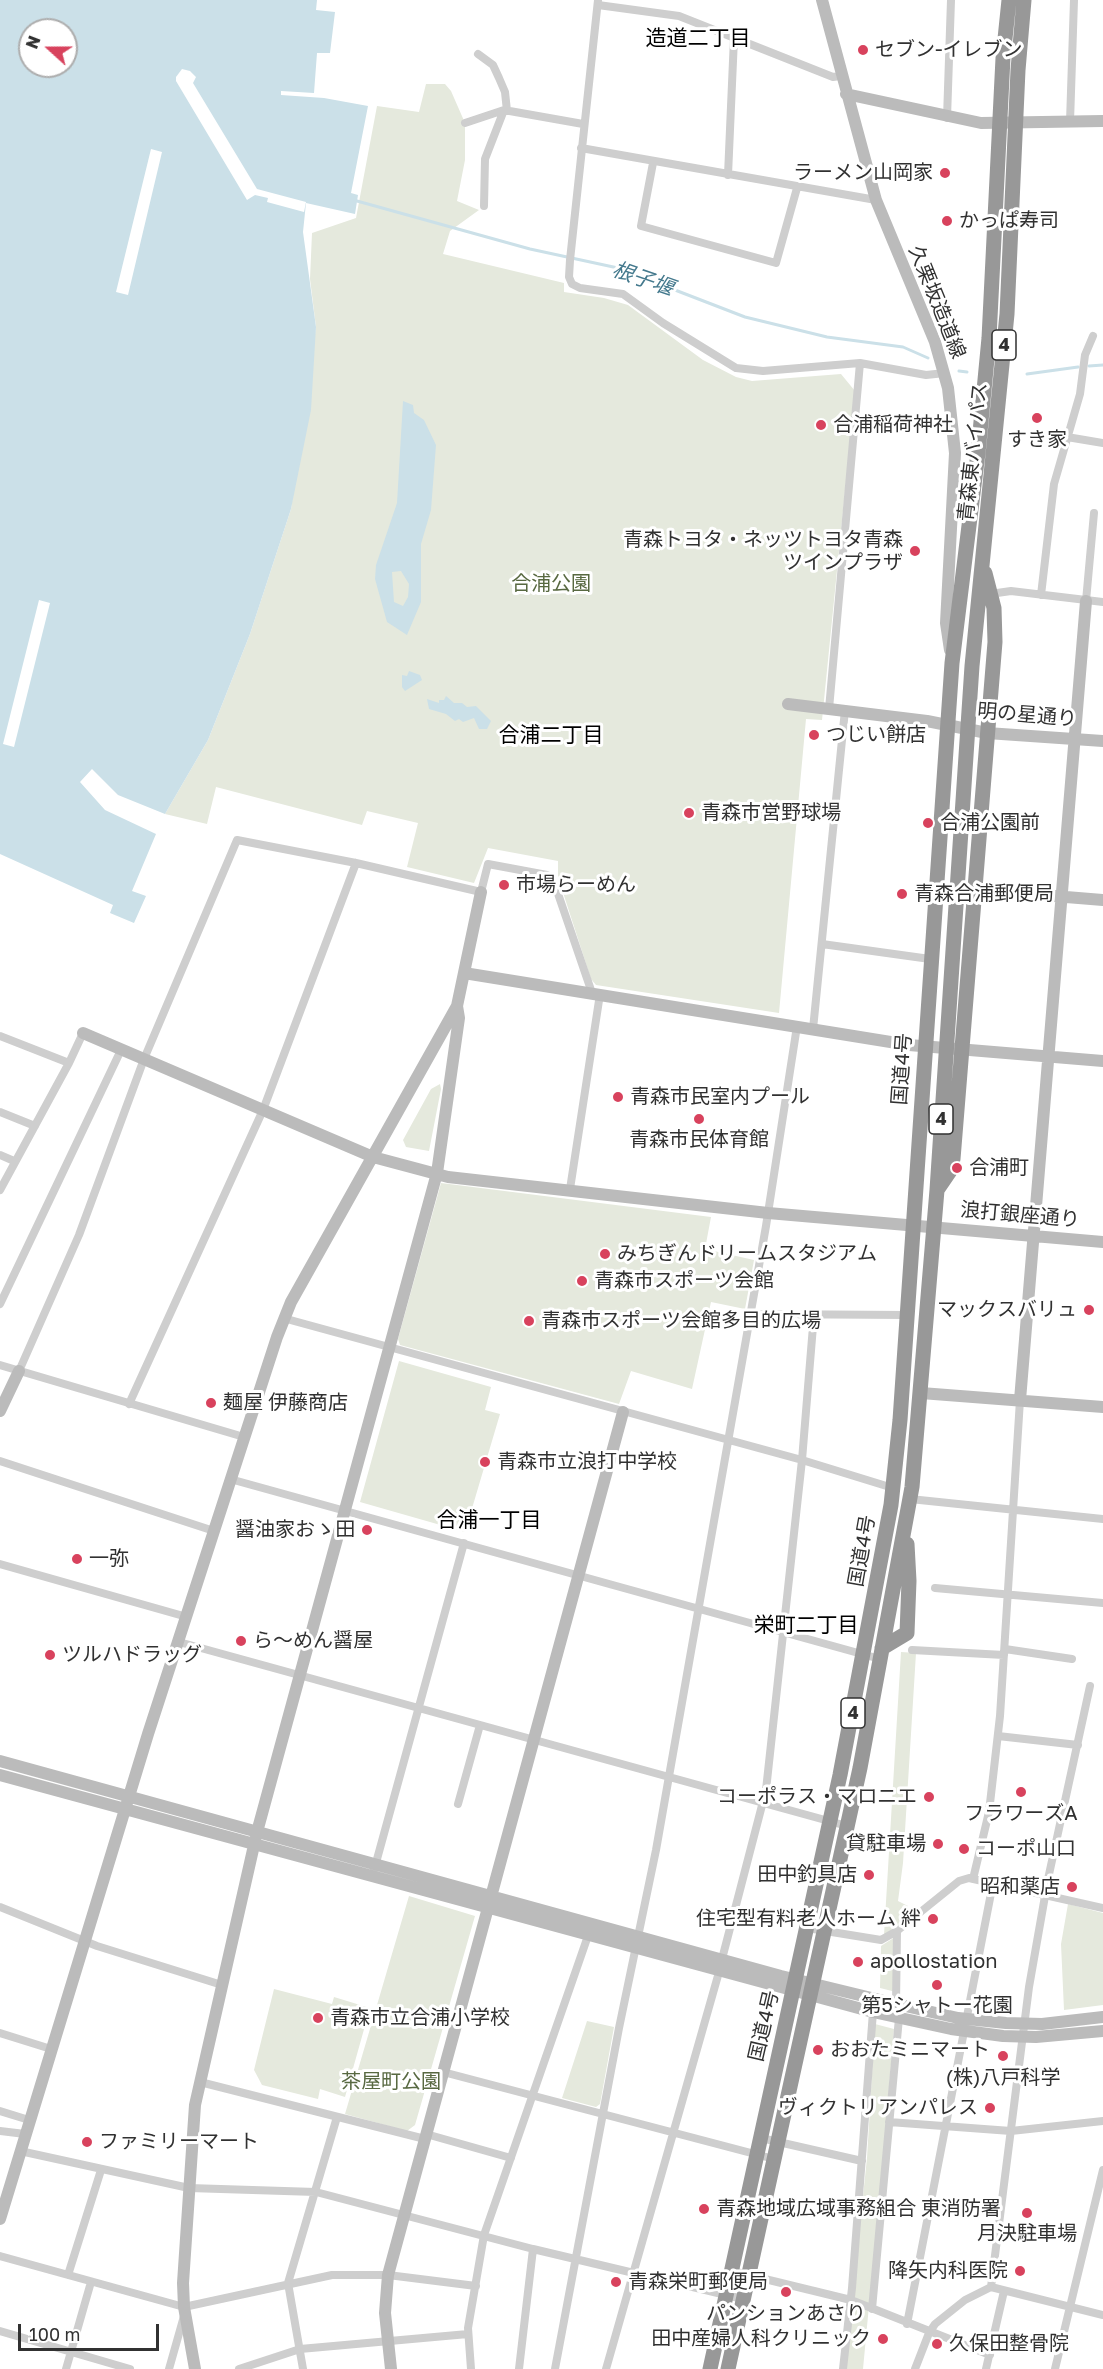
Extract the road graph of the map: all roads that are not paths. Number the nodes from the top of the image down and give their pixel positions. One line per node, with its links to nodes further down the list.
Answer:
1 (822, 0): 9 (street, 久栗坂造道線)
2 (951, 0): 12 (street)
3 (1009, 0): 17 (highway, 青森東バイパス / 4)
4 (1024, 0): 18 (highway, 青森東バイパス / 4)
5 (1074, 0): 14 (street)
6 (598, 2): 7 (street); 16 (street)
7 (734, 38): 9 (street); 21 (street)
8 (478, 54): 11 (street)
9 (840, 76): 10 (street, 久栗坂造道線)
10 (846, 94): 12 (street); 23 (street, 久栗坂造道線)
11 (506, 110): 15 (street); 16 (street); 24 (street)
12 (947, 118): 17 (street)
13 (1103, 121): 14 (street)
14 (1070, 122): 18 (street)
15 (465, 123)
16 (583, 124): 19 (street)
17 (999, 124): 18 (street); 36 (highway, 青森東バイパス / 4)
18 (1017, 124): 31 (highway, 青森東バイパス / 4)
19 (581, 148): 20 (street); 26 (street)
20 (653, 163): 21 (street); 22 (street)
21 (728, 175): 22 (street)
22 (797, 188): 23 (street)
23 (876, 200): 27 (street, 久栗坂造道線)
24 (484, 206)
25 (1093, 336): 28 (street)
26 (860, 363): 27 (street); 38 (street)
27 (945, 373): 36 (street, 久栗坂造道線)
28 (1067, 437): 29 (street); 33 (street)
29 (1103, 443)
30 (1094, 513): 34 (street)
31 (982, 565): 32 (highway); 41 (highway, 青森東バイパス / 4)
32 (990, 594): 33 (street); 42 (highway)
33 (1041, 595): 34 (street)
34 (1086, 601): 35 (street); 43 (street)
35 (1103, 602)
36 (952, 663): 40 (highway, 青森東バイパス / 4)
37 (788, 704): 38 (street, 明の星通り)
38 (829, 709): 39 (street, 明の星通り)
39 (845, 710): 40 (street, 明の星通り); 51 (street)
40 (948, 725): 41 (street, 明の星通り); 52 (highway, 国道4号 / 4)
41 (967, 729): 42 (street, 明の星通り); 46 (highway, 国道4号 / 4)
42 (987, 732): 43 (street, 明の星通り); 47 (highway)
43 (1074, 739): 44 (street, 明の星通り); 49 (street)
44 (1103, 741)
45 (356, 862): 48 (street); 65 (street); 68 (street)
46 (956, 888): 47 (street); 61 (highway, 国道4号 / 4)
47 (976, 890): 49 (street); 63 (highway)
48 (481, 892): 53 (street); 54 (street)
49 (1061, 897): 50 (street); 64 (street)
50 (1103, 900)
51 (822, 944): 52 (street); 57 (street)
52 (930, 959): 60 (highway, 国道4号 / 4)
53 (464, 973): 54 (street); 55 (street)
54 (596, 994): 56 (street); 75 (street)
55 (457, 1006): 72 (street); 74 (street)
56 (796, 1026): 57 (street); 78 (street)
57 (813, 1029): 60 (street)
58 (82, 1033): 62 (street, 浪打銀座通り); 67 (street)
59 (0, 1036): 67 (street)
60 (925, 1046): 61 (street); 79 (highway, 国道4号 / 4)
61 (945, 1048): 63 (street); 77 (highway, 国道4号 / 4)
62 (121, 1050): 65 (street, 浪打銀座通り); 83 (street)
63 (962, 1050): 64 (street); 77 (highway)
64 (1049, 1057): 66 (street); 81 (street)
65 (144, 1059): 68 (street, 浪打銀座通り); 90 (street)
66 (1103, 1061)
67 (69, 1063): 70 (street)
68 (263, 1110): 72 (street, 浪打銀座通り); 93 (street)
69 (0, 1112): 70 (street)
70 (35, 1126): 73 (street)
71 (0, 1155): 73 (street)
72 (373, 1157): 74 (street, 浪打銀座通り); 87 (street)
73 (14, 1161): 76 (street)
74 (437, 1173): 75 (street, 浪打銀座通り); 88 (street)
75 (570, 1189): 78 (street, 浪打銀座通り)
76 (0, 1190)
77 (937, 1190): 80 (highway, 国道4号 / 4)
78 (768, 1213): 79 (street, 浪打銀座通り); 84 (street)
79 (912, 1227): 80 (street, 浪打銀座通り); 86 (highway, 国道4号 / 4)
80 (934, 1228): 81 (street, 浪打銀座通り); 91 (highway, 国道4号 / 4)
81 (1034, 1236): 82 (street, 浪打銀座通り); 92 (street)
82 (1103, 1242)
83 (0, 1304)
84 (751, 1314): 85 (street); 98 (street)
85 (814, 1314): 86 (street); 99 (street)
86 (906, 1315): 102 (highway, 国道4号 / 4)
87 (283, 1318): 88 (street); 97 (street)
88 (389, 1348): 96 (street); 105 (street)
89 (0, 1365): 90 (street)
90 (19, 1371): 93 (street); 95 (street)
91 (921, 1393): 92 (street); 103 (highway, 国道4号 / 4)
92 (1020, 1400): 94 (street); 104 (street)
93 (129, 1404): 97 (street)
94 (1103, 1407)
95 (0, 1411)
96 (623, 1412): 98 (street); 111 (street)
97 (244, 1437): 101 (street)
98 (728, 1440): 99 (street); 115 (street)
99 (802, 1460): 102 (street); 117 (street)
100 (0, 1461): 108 (street)
101 (230, 1479): 105 (street); 108 (street)
102 (893, 1488): 121 (highway, 国道4号 / 4)
103 (910, 1499): 104 (street); 107 (highway, 国道4号 / 4)
104 (1012, 1509): 106 (street); 113 (street)
105 (345, 1511): 109 (street); 124 (street)
106 (1103, 1519)
107 (905, 1526): 122 (highway, 国道4号 / 4); 122 (highway)
108 (214, 1531): 116 (street)
109 (464, 1543): 111 (street); 126 (street)
110 (0, 1564): 116 (street)
111 (579, 1576): 115 (street); 129 (street)
112 (935, 1587): 113 (street)
113 (1008, 1594): 114 (street); 120 (street)
114 (1103, 1603)
115 (699, 1609): 117 (street); 133 (street)
116 (187, 1617): 118 (street)
117 (783, 1632): 121 (street); 135 (street)
118 (179, 1642): 124 (street); 134 (street)
119 (912, 1650): 120 (street)
120 (1004, 1652): 123 (street); 128 (street)
121 (864, 1653): 122 (street); 138 (highway, 国道4号 / 4)
122 (881, 1654): 139 (highway, 国道4号 / 4)
123 (1072, 1659)
124 (299, 1676): 126 (street); 140 (street)
125 (1090, 1686): 130 (street)
126 (419, 1708): 127 (street); 141 (street)
127 (480, 1725): 129 (street); 136 (street)
128 (998, 1736): 130 (street); 142 (street)
129 (535, 1740): 133 (street); 145 (street)
130 (1078, 1745): 144 (street)
131 (0, 1761): 134 (street)
132 (0, 1775): 137 (street)
133 (669, 1777): 135 (street); 153 (street)
134 (128, 1797): 137 (street); 140 (street)
135 (764, 1803): 138 (street); 154 (street)
136 (458, 1804)
137 (124, 1810): 140 (street); 152 (street)
138 (830, 1821): 139 (street); 148 (highway, 国道4号 / 4)
139 (847, 1826): 151 (highway, 国道4号 / 4)
140 (256, 1838): 141 (street); 155 (street)
141 (374, 1870): 145 (street)
142 (973, 1878): 143 (street); 150 (street)
143 (993, 1883): 144 (street); 162 (street)
144 (1045, 1895): 147 (street); 163 (street)
145 (490, 1902): 149 (street); 167 (street)
146 (0, 1907): 152 (street)
147 (1103, 1908)
148 (807, 1928): 151 (street); 156 (highway, 国道4号 / 4)
149 (590, 1929): 153 (street); 169 (street)
150 (897, 1931): 151 (street); 158 (street)
151 (824, 1932): 157 (highway, 国道4号 / 4)
152 (85, 1941): 155 (street); 166 (street)
153 (638, 1942): 154 (street); 171 (street)
154 (721, 1965): 156 (street); 179 (street)
155 (222, 1985): 168 (street)
156 (795, 1986): 157 (street); 182 (highway, 国道4号 / 4)
157 (810, 1990): 158 (street); 159 (street); 183 (highway, 国道4号 / 4)
158 (896, 2004): 162 (street)
159 (873, 2012): 161 (street); 188 (street)
160 (1103, 2017): 163 (street)
161 (899, 2018): 162 (street); 175 (street)
162 (965, 2025): 163 (street); 176 (street)
163 (1025, 2031): 164 (street); 178 (street)
164 (1103, 2031)
165 (0, 2033): 166 (street)
166 (51, 2049): 173 (street)
167 (443, 2072): 169 (street); 181 (street)
168 (200, 2082): 172 (street); 191 (street)
169 (533, 2096): 171 (street); 186 (street)
170 (0, 2111): 173 (street)
171 (603, 2114): 179 (street); 198 (street)
172 (337, 2117): 181 (street); 192 (street)
173 (29, 2120): 180 (street)
174 (1103, 2121): 178 (street)
175 (890, 2122): 176 (street); 213 (street)
176 (946, 2126): 178 (street); 216 (street)
177 (0, 2131): 180 (street)
178 (1011, 2131): 207 (street)
179 (673, 2133): 185 (street); 200 (street)
180 (25, 2134): 184 (street)
181 (425, 2137): 186 (street); 193 (street)
182 (761, 2138): 183 (street); 185 (highway, 国道4号 / 4)
183 (778, 2142): 187 (highway, 国道4号 / 4); 188 (street)
184 (20, 2151): 189 (street); 194 (street)
185 (757, 2155): 187 (street); 199 (highway, 国道4号 / 4)
186 (511, 2158): 195 (street)
187 (774, 2159): 203 (highway, 国道4号 / 4)
188 (862, 2161): 211 (street)
189 (101, 2170): 191 (street); 201 (street)
190 (1103, 2170): 212 (street)
191 (189, 2188): 192 (street); 214 (street)
192 (316, 2192): 193 (street); 205 (street)
193 (404, 2215): 195 (street); 202 (street)
194 (0, 2219)
195 (484, 2235): 196 (street); 206 (street)
196 (533, 2249): 198 (street); 232 (street)
197 (0, 2256): 201 (street)
198 (576, 2259): 200 (street); 233 (street)
199 (732, 2271): 203 (street); 209 (highway, 国道4号 / 4)
200 (634, 2273): 209 (street); 234 (street)
201 (68, 2275): 204 (street)
202 (388, 2275): 205 (street); 206 (street); 220 (street)
203 (748, 2275): 210 (highway, 国道4号 / 4); 211 (street)
204 (91, 2282): 214 (street); 222 (street)
205 (288, 2283): 214 (street); 221 (street)
206 (476, 2286): 219 (street)
207 (991, 2287): 208 (street); 218 (street)
208 (1004, 2291): 212 (street); 223 (street)
209 (726, 2295): 210 (street); 235 (highway, 国道4号 / 4)
210 (743, 2299): 236 (highway, 国道4号 / 4)
211 (851, 2300): 213 (street); 237 (street)
212 (1070, 2307): 215 (street); 240 (street)
213 (872, 2309): 216 (street)
214 (185, 2310): 226 (street); 227 (street)
215 (1103, 2315)
216 (907, 2324): 218 (street)
217 (0, 2331): 222 (street)
218 (929, 2332): 223 (street); 238 (street)
219 (468, 2334): 220 (street); 231 (street)
220 (387, 2343): 221 (street); 230 (street)
221 (300, 2349): 228 (street); 229 (street)
222 (71, 2352): 224 (street); 225 (street)
223 (990, 2355): 239 (street)
224 (66, 2369)
225 (130, 2369)
226 (170, 2369)
227 (195, 2369)
228 (239, 2369)
229 (303, 2369)
230 (391, 2369)
231 (471, 2369)
232 (519, 2369)
233 (555, 2369)
234 (606, 2369)
235 (710, 2369)
236 (728, 2369)
237 (843, 2369)
238 (915, 2369)
239 (986, 2369)
240 (1055, 2369)

